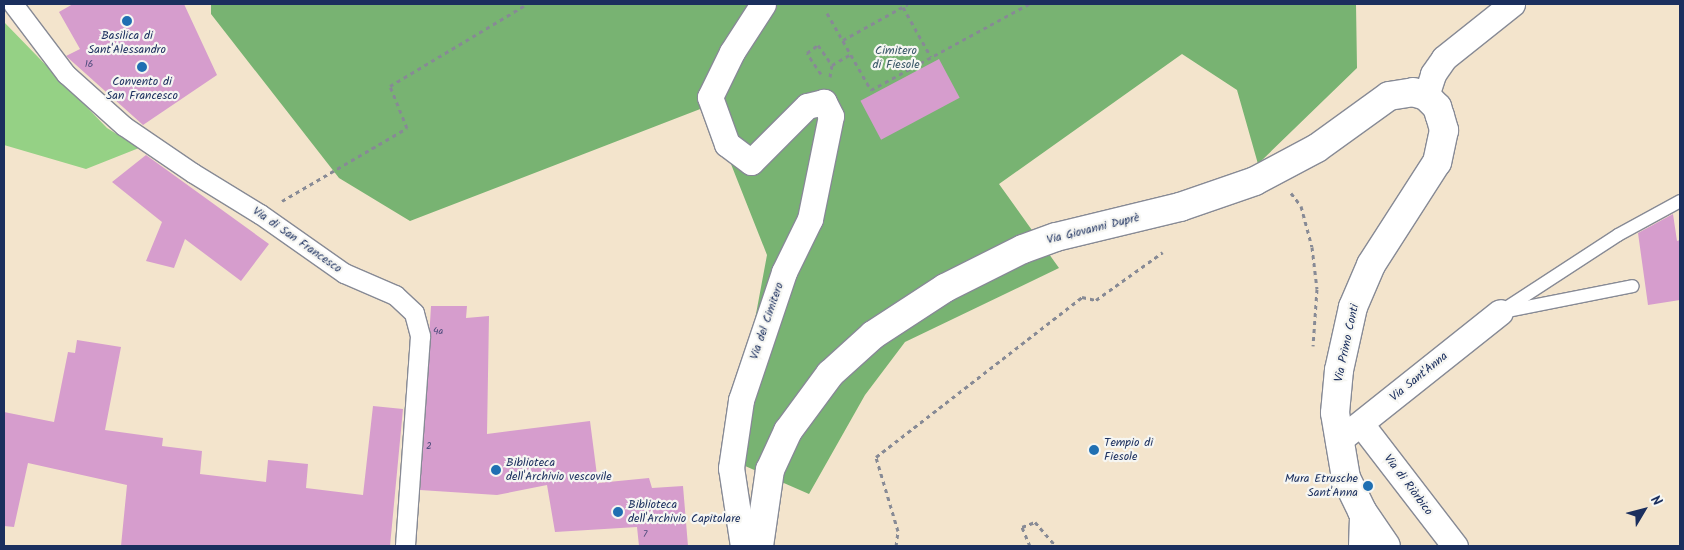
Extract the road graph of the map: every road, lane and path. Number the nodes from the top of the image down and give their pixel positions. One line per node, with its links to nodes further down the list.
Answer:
1 (13, 4): 16 (street, Via di San Francesco)
2 (528, 4): 16 (path)
3 (763, 4): 12 (street)
4 (908, 4): 7 (path)
5 (1029, 4): 11 (path)
6 (1512, 4): 13 (street)
7 (903, 7): 9 (path); 11 (path)
8 (827, 13): 9 (path)
9 (842, 40): 10 (path)
10 (851, 54): 11 (path); 12 (path)
11 (931, 57)
12 (827, 94): 25 (street, Via del Cimitero)
13 (1426, 96): 14 (street, Via Giovanni Duprè); 22 (street, Via Primo Conti)
14 (1274, 172): 20 (path); 26 (street, Via Giovanni Duprè)
15 (1680, 201): 19 (lane)
16 (260, 214): 24 (street, Via di San Francesco)
17 (1163, 252): 27 (path)
18 (1633, 286): 19 (lane)
19 (1500, 312): 21 (street, Via Sant'Anna)
20 (1313, 355)
21 (1362, 424): 22 (street, Via Sant'Anna); 32 (street, Via di Riòrbico)
22 (1338, 442): 23 (street, Via Primo Conti)
23 (1362, 511): 30 (street); 31 (street, Via Primo Conti)
24 (405, 546)
25 (743, 546)
26 (759, 546)
27 (896, 546)
28 (1030, 546): 29 (path)
29 (1056, 546)
30 (1361, 546)
31 (1386, 546)
32 (1455, 546)

